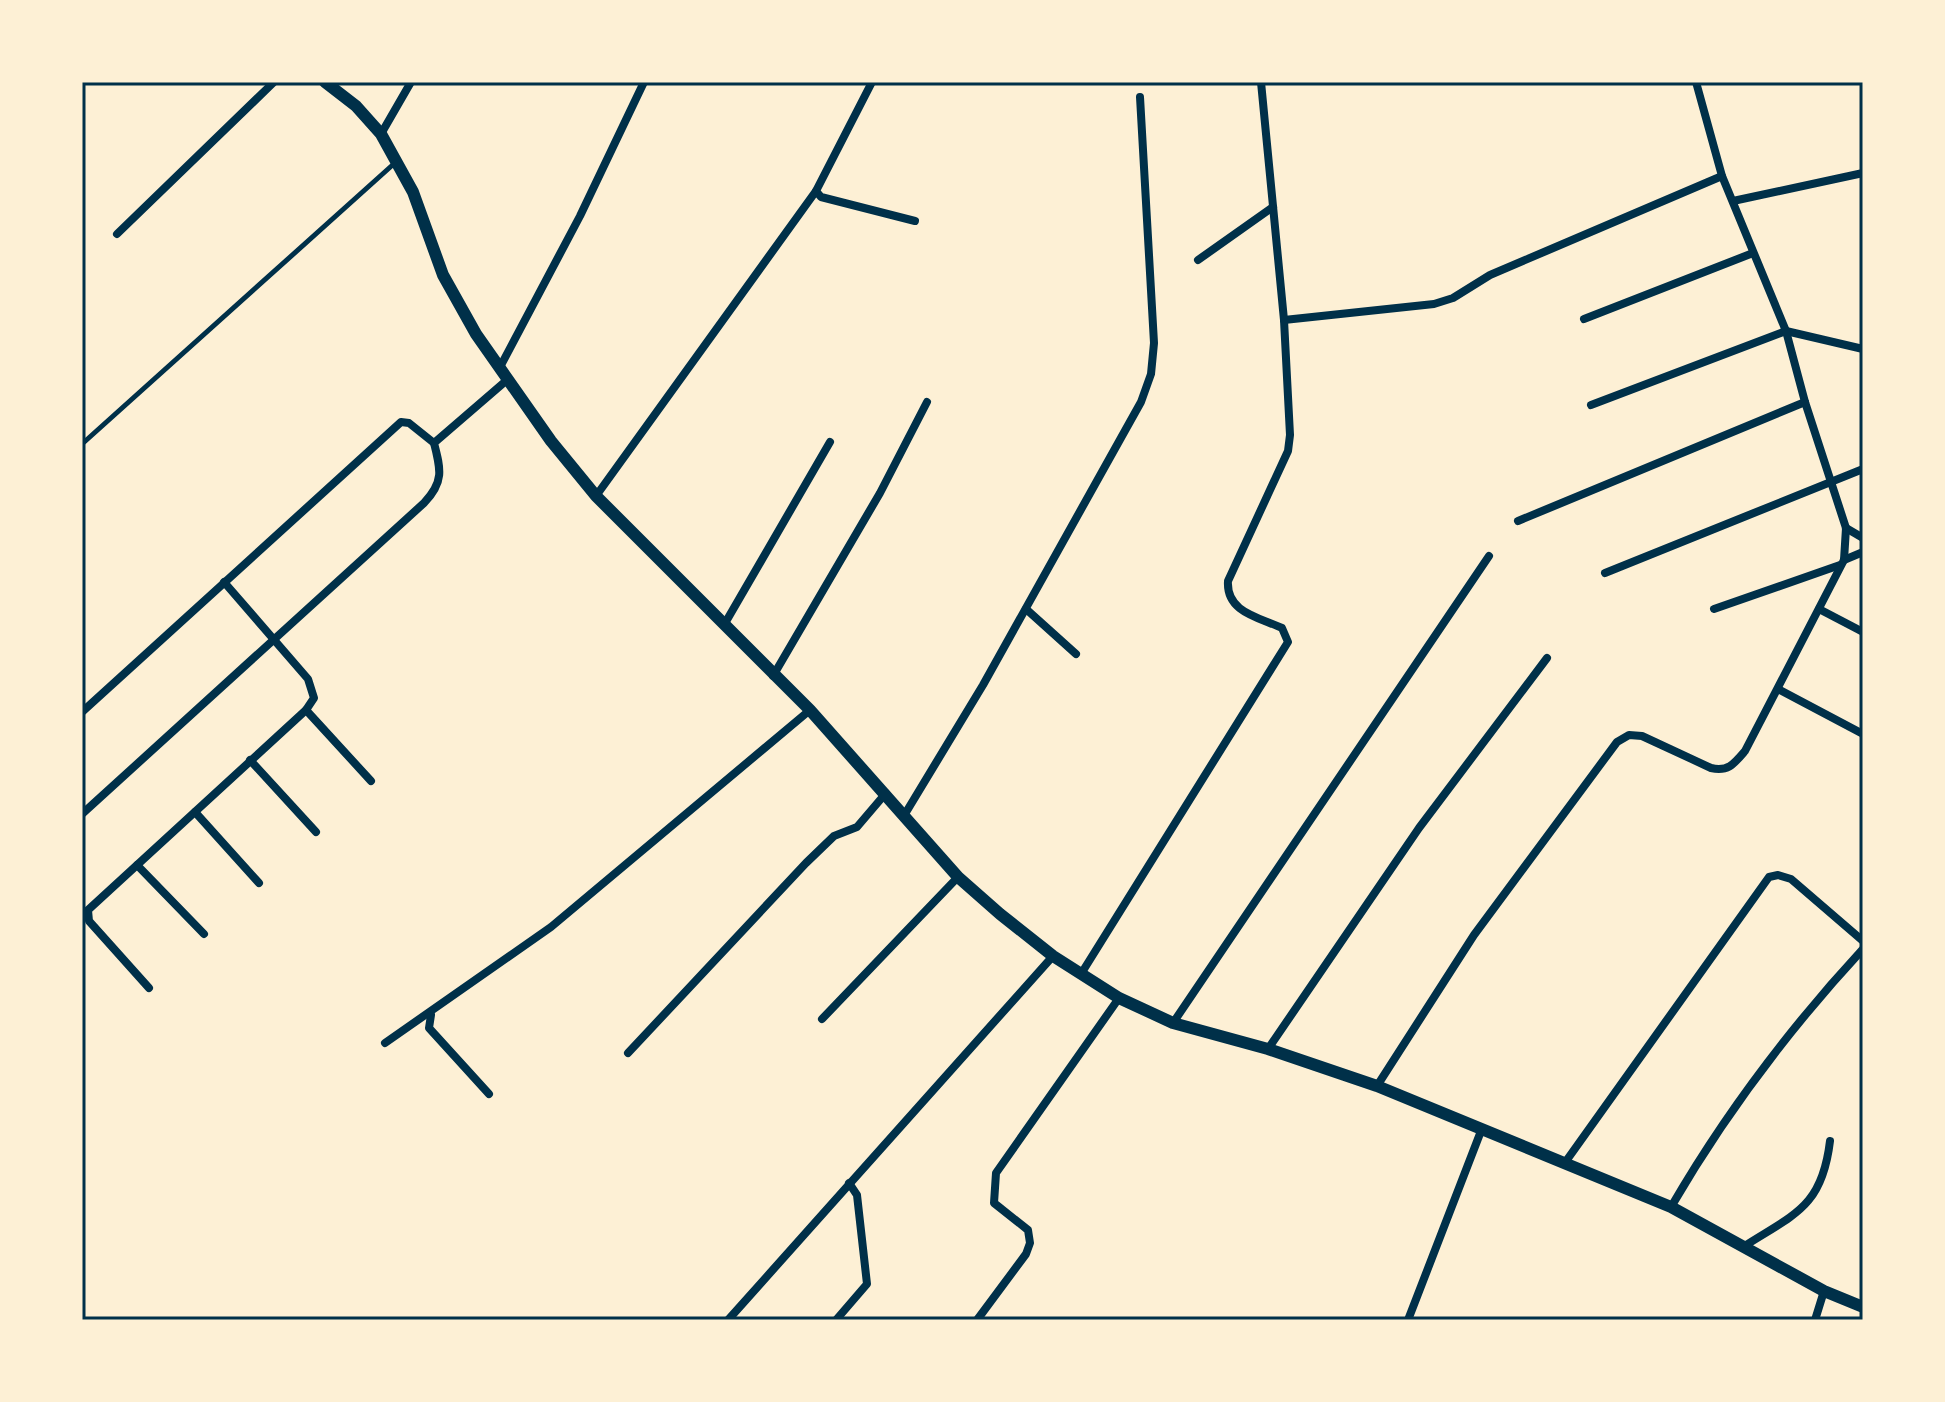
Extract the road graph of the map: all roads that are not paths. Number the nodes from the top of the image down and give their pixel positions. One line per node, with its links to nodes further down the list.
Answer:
1 (274, 82): 17 (street)
2 (325, 82): 9 (street)
3 (411, 82): 9 (street)
4 (644, 82): 24 (street)
5 (872, 82): 13 (street)
6 (1261, 82): 15 (street)
7 (1696, 82): 12 (street)
8 (1140, 97): 42 (street)
9 (381, 134): 10 (street)
10 (397, 161): 24 (street); 30 (lane)
11 (1863, 173): 14 (street)
12 (1722, 176): 14 (street); 21 (street)
13 (816, 191): 16 (street); 33 (street)
14 (1733, 201): 18 (street)
15 (1273, 207): 19 (street); 21 (street)
16 (915, 221)
17 (117, 234)
18 (1753, 253): 20 (street); 22 (street)
19 (1198, 260)
20 (1584, 319)
21 (1284, 320): 70 (street)
22 (1786, 331): 23 (street); 26 (street); 27 (street)
23 (1863, 349)
24 (503, 375): 29 (street); 33 (street)
25 (927, 402): 50 (street)
26 (1805, 402): 32 (street); 34 (street)
27 (1591, 405)
28 (830, 442): 45 (street)
29 (434, 443): 41 (street); 47 (street)
30 (82, 444)
31 (1863, 469): 32 (street)
32 (1832, 482): 35 (street); 40 (street)
33 (596, 496): 45 (street)
34 (1518, 521)
35 (1846, 528): 36 (street); 39 (street)
36 (1863, 538)
37 (1863, 552): 39 (street)
38 (1489, 556): 75 (street)
39 (1842, 562): 43 (street); 44 (street)
40 (1605, 573)
41 (224, 582): 47 (street); 54 (street)
42 (1026, 609): 48 (street); 61 (street)
43 (1714, 609)
44 (1819, 609): 46 (street); 51 (street)
45 (724, 625): 50 (street)
46 (1863, 632)
47 (275, 640): 52 (street); 60 (street)
48 (1076, 654)
49 (1547, 658): 77 (street)
50 (773, 676): 53 (street)
51 (1778, 689): 55 (street); 79 (street)
52 (306, 710): 56 (street); 57 (street)
53 (810, 710): 58 (street); 73 (street)
54 (82, 712)
55 (1863, 734)
56 (250, 760): 59 (street); 62 (street)
57 (371, 781)
58 (886, 793): 61 (street); 78 (street)
59 (195, 812): 63 (street); 65 (street)
60 (82, 814)
61 (905, 814): 64 (street)
62 (316, 832)
63 (137, 865): 66 (street); 71 (street)
64 (958, 877): 69 (street); 74 (street)
65 (259, 883)
66 (204, 934)
67 (1863, 941): 83 (street)
68 (1863, 949): 85 (street)
69 (1053, 956): 70 (street); 84 (street)
70 (1081, 974): 72 (street)
71 (149, 988)
72 (1119, 998): 75 (street); 91 (street)
73 (432, 1013): 76 (street); 80 (street)
74 (822, 1019)
75 (1173, 1023): 77 (street)
76 (385, 1043)
77 (1268, 1049): 79 (street)
78 (628, 1053)
79 (1377, 1086): 81 (street)
80 (489, 1094)
81 (1481, 1131): 83 (street); 92 (street)
82 (1830, 1141): 86 (street)
83 (1564, 1164): 85 (street)
84 (849, 1183): 89 (street); 90 (street)
85 (1671, 1207): 86 (street)
86 (1743, 1247): 87 (street)
87 (1824, 1291): 88 (street); 93 (street)
88 (1863, 1307)
89 (728, 1320)
90 (836, 1320)
91 (977, 1320)
92 (1408, 1320)
93 (1815, 1320)

